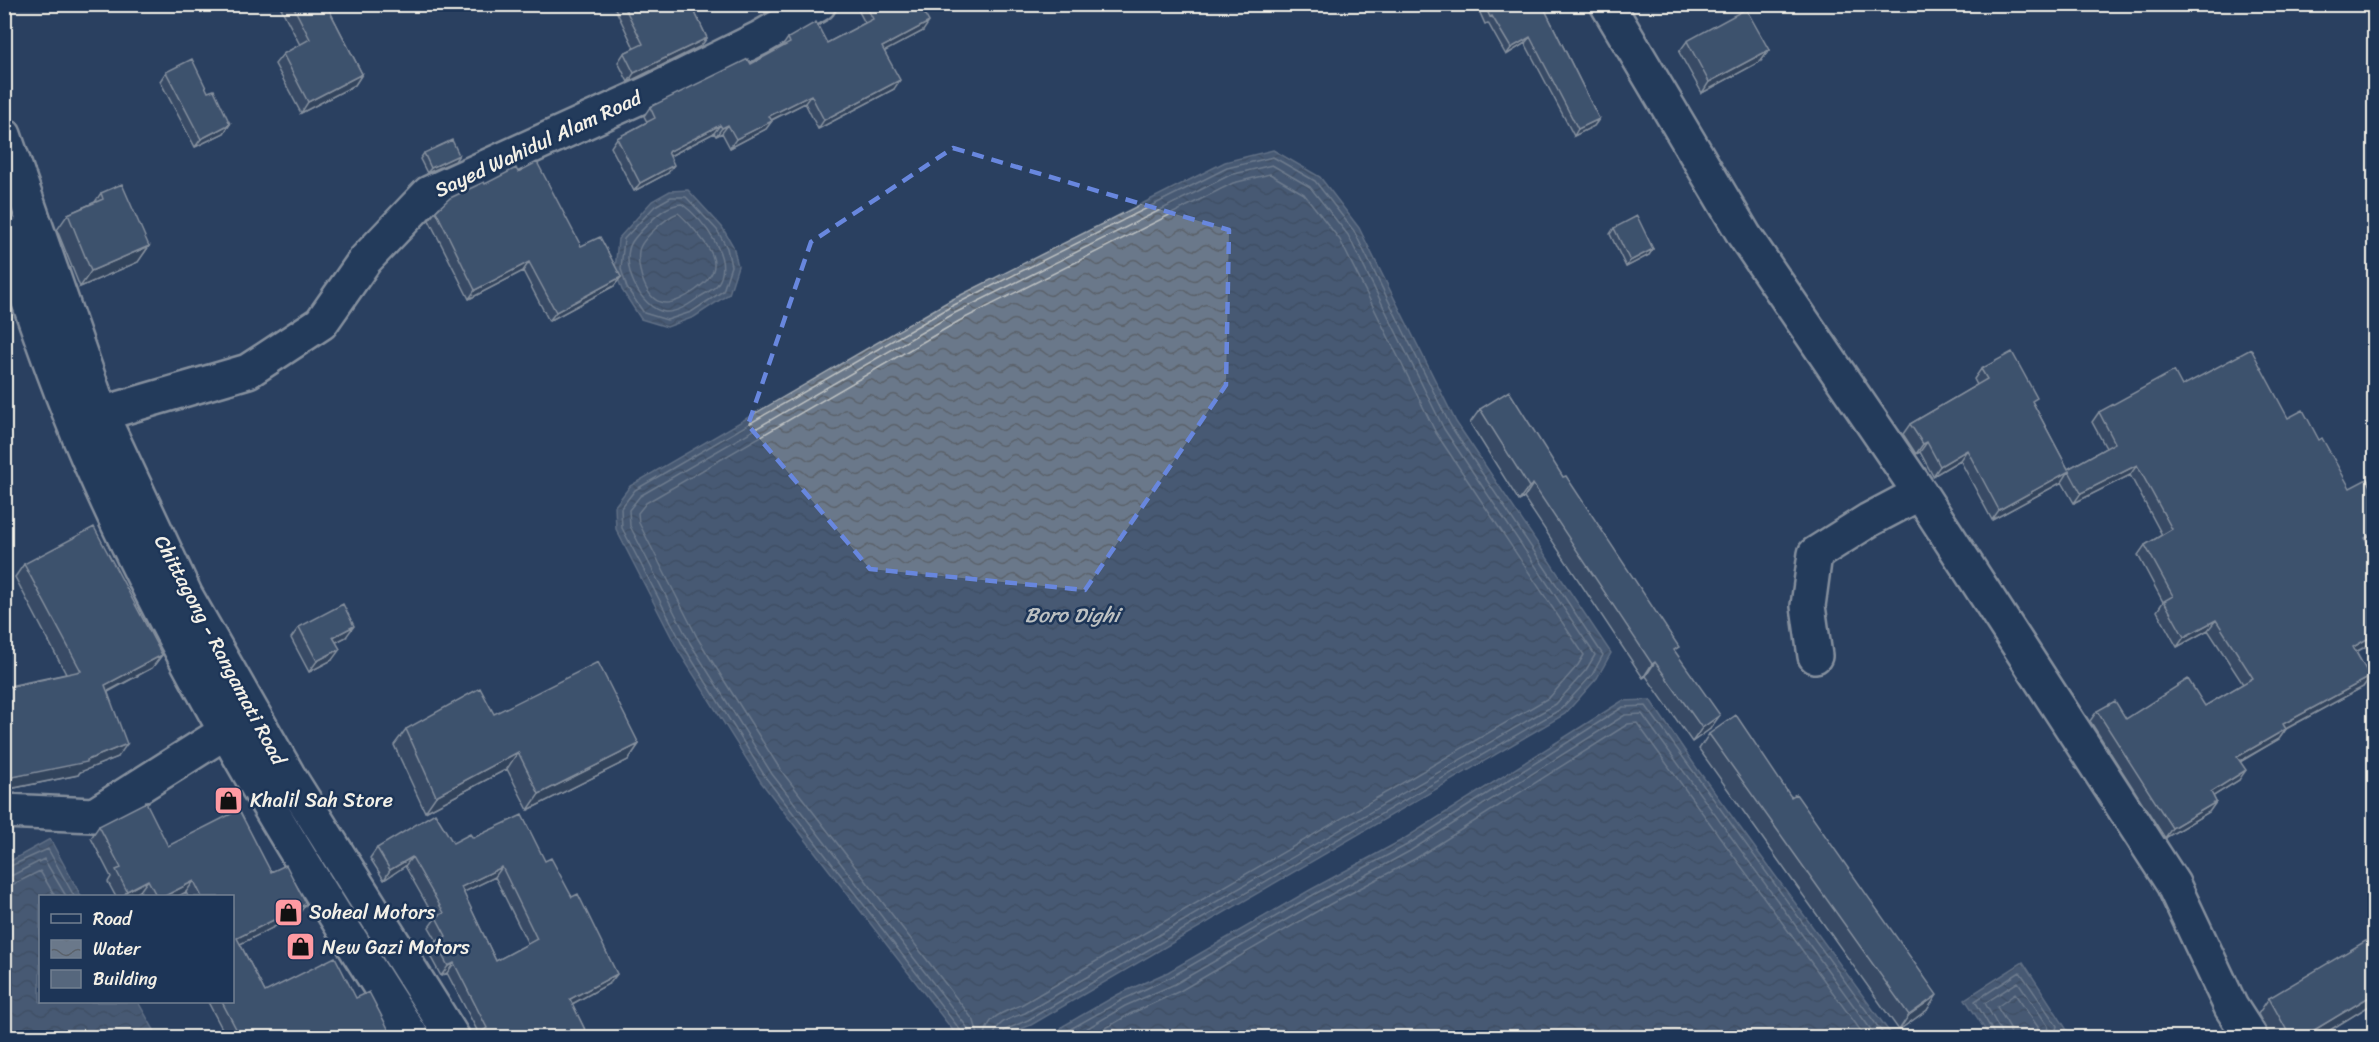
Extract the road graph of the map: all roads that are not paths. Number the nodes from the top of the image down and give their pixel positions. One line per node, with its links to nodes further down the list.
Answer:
1 (819, 4): 5 (main road, Sayed Wahidul Alam Road)
2 (1607, 4): 6 (main road)
3 (4, 135): 5 (main road, Chittagong - Rangamati Road)
4 (4, 231): 8 (main road, Chittagong - Rangamati Road)
5 (101, 414): 11 (main road, Chittagong - Rangamati Road)
6 (1920, 493): 7 (main road); 12 (main road)
7 (1815, 656)
8 (225, 732): 9 (main road); 10 (main road, Chittagong - Rangamati Road)
9 (4, 811)
10 (413, 1038)
11 (453, 1038)
12 (2252, 1038)

